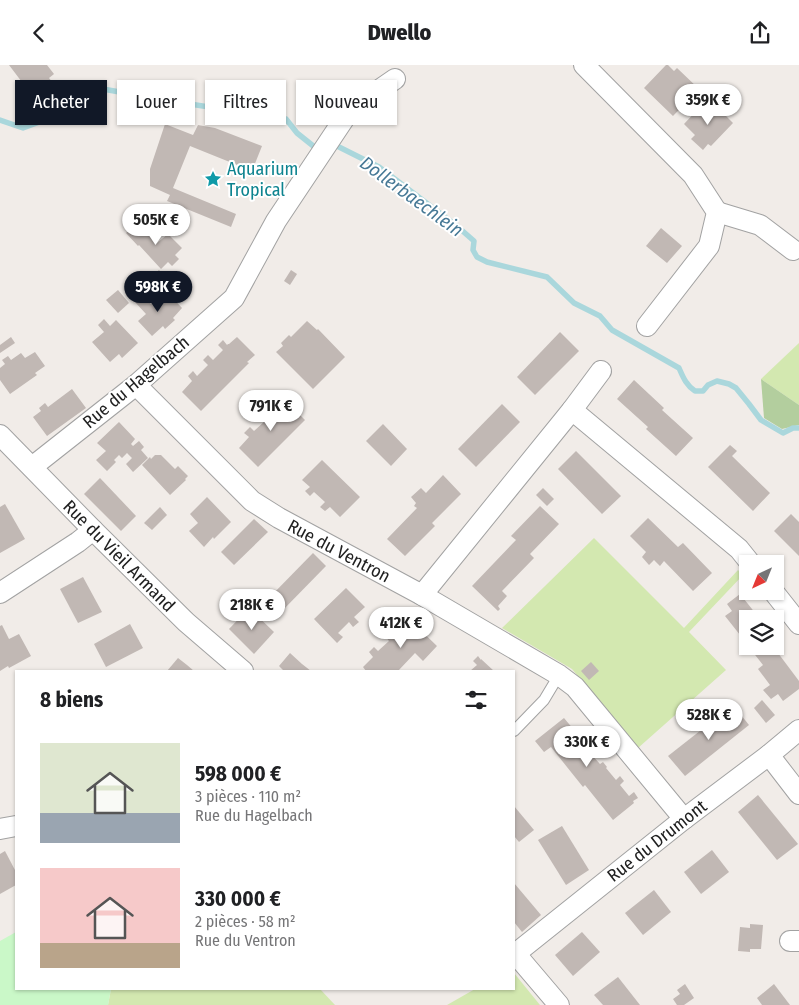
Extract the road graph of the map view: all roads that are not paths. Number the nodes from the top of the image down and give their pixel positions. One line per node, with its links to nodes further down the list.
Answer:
1 (584, 65): 3 (street)
2 (395, 79): 7 (street, Rue du Hagelbach)
3 (718, 212): 4 (street); 5 (street)
4 (793, 250)
5 (647, 326)
6 (601, 371): 8 (street)
7 (136, 385): 10 (street, Rue du Hagelbach); 14 (street, Rue du Ventron)
8 (572, 410): 12 (street); 14 (street)
9 (0, 435): 10 (street, Rue du Vieil Armand)
10 (32, 467): 11 (street, Rue du Vieil Armand)
11 (93, 530): 13 (street); 17 (street, Rue du Vieil Armand)
12 (744, 555)
13 (0, 593)
14 (422, 595): 18 (street, Rue du Ventron)
15 (780, 600): 16 (street)
16 (799, 624)
17 (242, 670)
18 (559, 675): 19 (lane); 23 (street, Rue du Ventron)
19 (515, 730)
20 (799, 730): 21 (street, Rue du Drumont)
21 (769, 755): 22 (street); 23 (street, Rue du Drumont)
22 (799, 794)
23 (684, 819): 26 (street, Rue du Drumont)
24 (15, 827): 25 (street)
25 (0, 829)
26 (515, 953): 27 (street)
27 (558, 1005)

